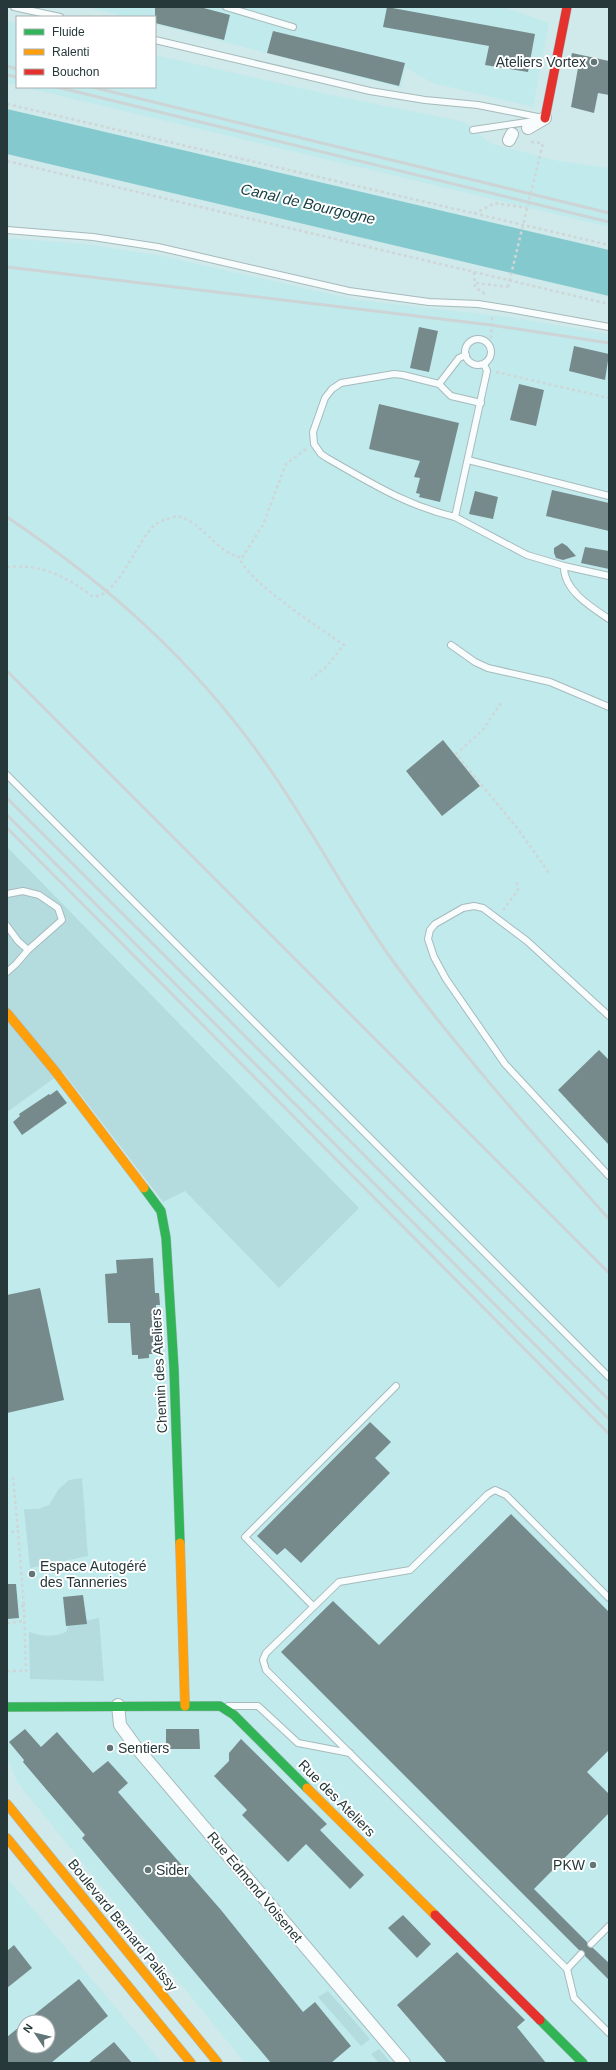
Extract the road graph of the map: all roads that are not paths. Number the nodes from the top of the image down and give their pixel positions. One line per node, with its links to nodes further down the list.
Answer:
1 (14, 7): 5 (lane)
2 (226, 7): 4 (lane)
3 (567, 7): 8 (street)
4 (245, 9): 6 (lane)
5 (55, 16)
6 (293, 27)
7 (156, 40): 8 (lane)
8 (545, 118): 9 (street); 10 (lane)
9 (528, 128)
10 (473, 130)
11 (7, 230): 12 (lane)
12 (609, 327)
13 (466, 355): 14 (lane); 14 (lane); 15 (lane)
14 (484, 364): 16 (lane)
15 (439, 384): 16 (lane); 19 (lane)
16 (480, 403): 17 (lane)
17 (468, 460): 18 (lane); 19 (lane)
18 (609, 496)
19 (455, 517): 20 (lane)
20 (564, 566): 21 (lane); 22 (lane)
21 (609, 576)
22 (609, 619)
23 (451, 645): 24 (lane)
24 (609, 706)
25 (7, 775): 33 (lane)
26 (7, 894): 28 (lane)
27 (7, 926): 28 (lane)
28 (28, 950): 29 (lane)
29 (7, 972)
30 (7, 1013): 38 (street, Chemin des Ateliers)
31 (609, 1016): 32 (lane)
32 (609, 1176)
33 (609, 1377)
34 (396, 1386): 36 (lane)
35 (609, 1598): 36 (lane)
36 (313, 1606): 41 (lane)
37 (118, 1705): 38 (street); 40 (street); 51 (street, Rue Edmond Voisenet)
38 (185, 1706): 39 (street)
39 (220, 1706): 41 (lane); 52 (street, Rue des Ateliers)
40 (7, 1707)
41 (350, 1753): 47 (lane)
42 (7, 1804): 50 (street, Boulevard Bernard Palissy)
43 (7, 1838): 49 (street)
44 (609, 1926): 45 (lane)
45 (591, 1944)
46 (581, 1954): 47 (lane)
47 (567, 1969): 48 (lane)
48 (609, 2033)
49 (191, 2063)
50 (218, 2063)
51 (404, 2063)
52 (583, 2063)

